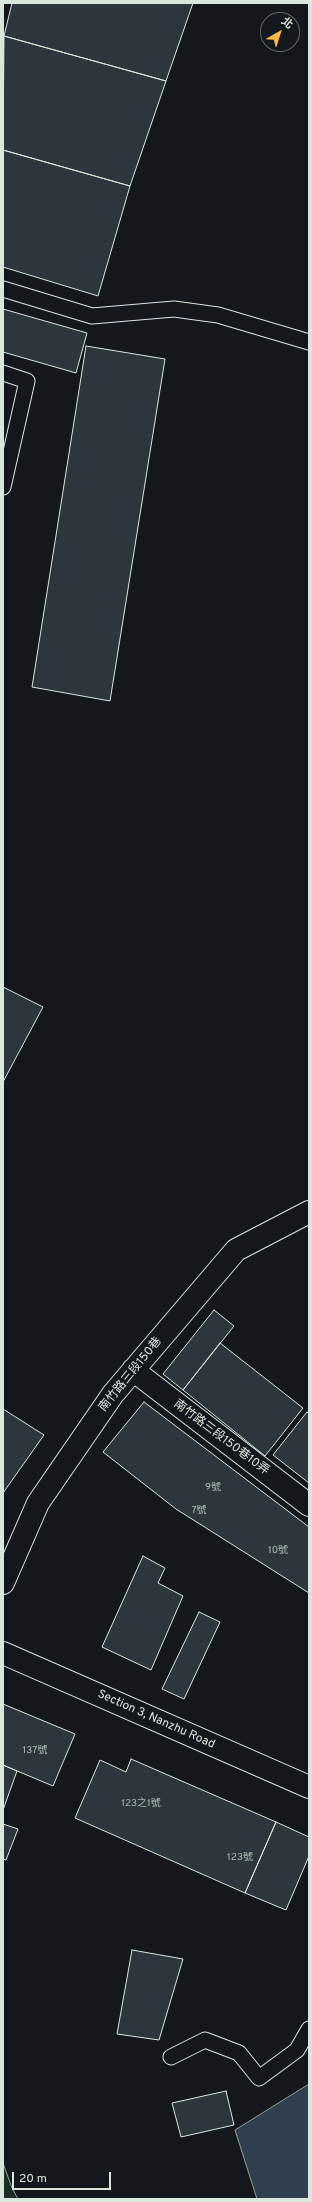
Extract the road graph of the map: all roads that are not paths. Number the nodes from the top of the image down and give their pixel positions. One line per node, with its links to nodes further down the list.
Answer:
1 (3, 289): 2 (lane)
2 (309, 342)
3 (3, 373): 4 (lane)
4 (3, 487)
5 (309, 1212): 6 (street, 南竹路三段150巷)
6 (133, 1370): 7 (street, 南竹路三段150巷10弄); 8 (street, 南竹路三段150巷)
7 (309, 1505)
8 (3, 1583)
9 (3, 1653): 10 (street, Section 3, Nanzhu Road)
10 (309, 1787)
11 (309, 2029): 12 (lane)
12 (172, 2057)

